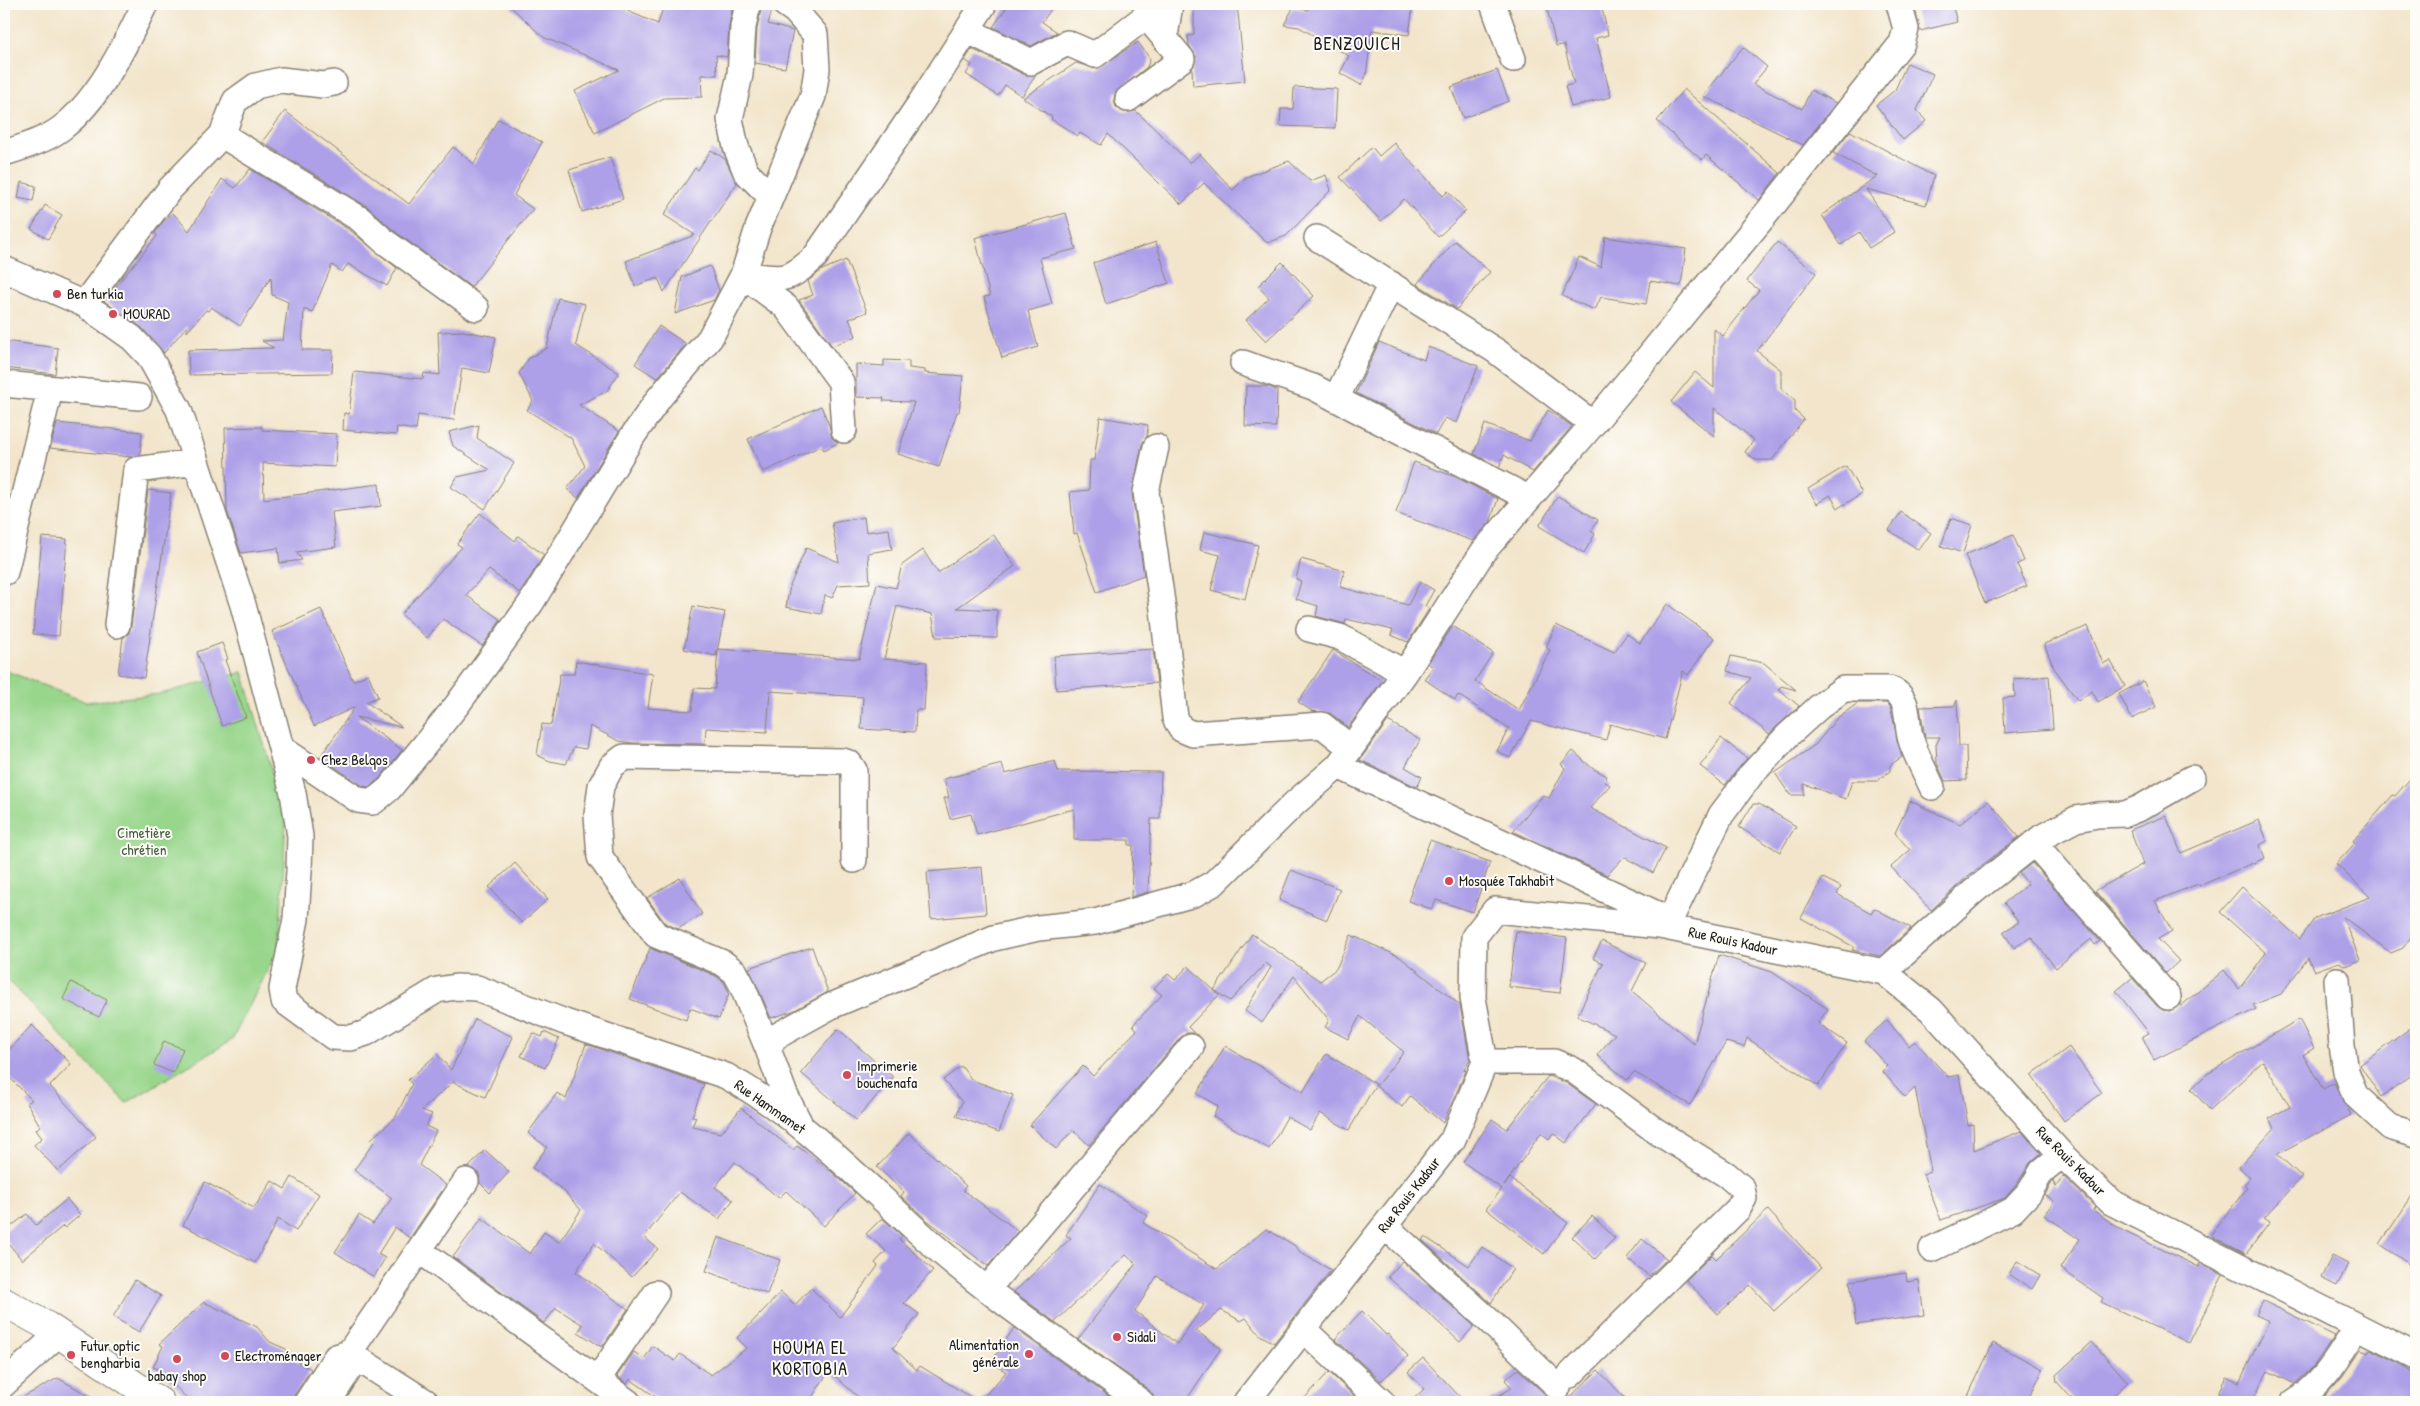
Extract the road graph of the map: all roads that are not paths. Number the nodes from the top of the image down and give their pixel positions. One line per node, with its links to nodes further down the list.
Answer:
1 (146, 4): 14 (street)
2 (748, 4): 15 (street)
3 (785, 4): 15 (street)
4 (984, 4): 8 (street)
5 (1170, 4): 9 (street)
6 (1492, 4): 10 (street)
7 (1899, 4): 27 (street)
8 (967, 30): 9 (street); 18 (street)
9 (1165, 37): 12 (street)
10 (1513, 59)
11 (334, 83): 13 (street)
12 (1128, 99)
13 (222, 135): 20 (street); 21 (street)
14 (4, 153)
15 (771, 197): 18 (street)
16 (1317, 238): 19 (street)
17 (4, 269): 20 (street)
18 (743, 275): 28 (street); 36 (street)
19 (1391, 284): 26 (street); 27 (street)
20 (84, 304): 30 (street)
21 (476, 308)
22 (1243, 363): 26 (street)
23 (4, 384): 24 (street)
24 (50, 390): 25 (street); 32 (street)
25 (139, 397)
26 (1336, 399): 31 (street)
27 (1593, 424): 31 (street)
28 (844, 430)
29 (1156, 447): 37 (street)
30 (196, 462): 33 (street); 36 (street)
31 (1528, 498): 35 (street)
32 (5, 572)
33 (117, 625)
34 (1309, 629): 35 (street)
35 (1405, 673): 37 (street)
36 (281, 748): 50 (street, Rue Hammamet)
37 (1344, 757): 42 (street); 48 (street)
38 (2192, 778): 40 (street)
39 (1932, 786): 42 (street)
40 (2034, 843): 44 (street); 46 (street)
41 (854, 860): 48 (street)
42 (1670, 920): 43 (street)
43 (1702, 935): 44 (street, Rue Rouis Kadour); 49 (street, Rue Rouis Kadour)
44 (1884, 972): 52 (street, Rue Rouis Kadour)
45 (2337, 980): 51 (street)
46 (2168, 997)
47 (1191, 1047): 57 (street)
48 (768, 1049): 50 (street)
49 (1485, 1062): 54 (street, Rue Rouis Kadour); 54 (street)
50 (803, 1129): 57 (street, Rue Hammamet)
51 (2416, 1134)
52 (2062, 1155): 55 (street); 60 (street, Rue Rouis Kadour)
53 (466, 1181): 56 (street)
54 (1385, 1226): 61 (street, Rue Rouis Kadour)
55 (1932, 1249)
56 (419, 1250): 63 (street); 65 (street)
57 (988, 1288): 72 (street, Rue Hammamet)
58 (656, 1293): 65 (street)
59 (4, 1302): 62 (main road)
60 (2357, 1328): 64 (street, Rue Rouis Kadour); 75 (street)
61 (1304, 1330): 73 (street, Rue Rouis Kadour); 74 (street)
62 (58, 1334): 66 (street); 67 (main road)
63 (349, 1353): 68 (street); 69 (street); 70 (street)
64 (2416, 1356)
65 (598, 1379): 71 (street)
66 (4, 1384)
67 (160, 1402)
68 (306, 1402)
69 (328, 1402)
70 (426, 1402)
71 (628, 1402)
72 (1141, 1402)
73 (1246, 1402)
74 (1382, 1402)
75 (2294, 1402)

